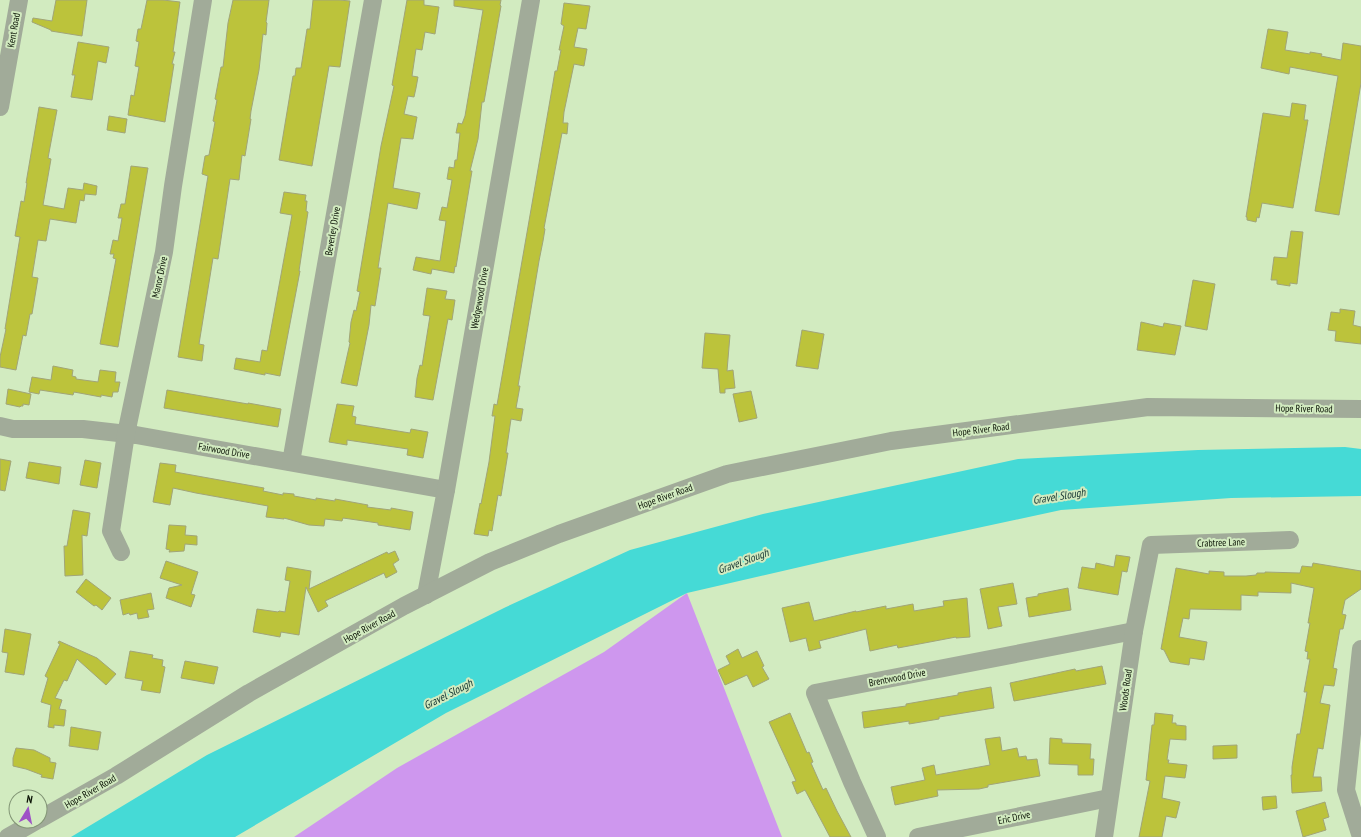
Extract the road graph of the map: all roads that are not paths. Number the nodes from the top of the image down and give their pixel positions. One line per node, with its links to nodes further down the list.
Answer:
1 (19, 0): 5 (street, Kent Road)
2 (203, 0): 8 (street, Manor Drive)
3 (373, 0): 9 (street, Beverley Drive)
4 (531, 0): 10 (street, Wedgewood Drive)
5 (0, 107)
6 (1361, 409): 14 (street, Hope River Road)
7 (0, 426): 8 (street, Fairwood Drive)
8 (126, 434): 9 (street, Fairwood Drive); 13 (street, Manor Drive)
9 (290, 462): 10 (street, Fairwood Drive)
10 (446, 490): 14 (street, Wedgewood Drive)
11 (1290, 540): 12 (street, Crabtree Lane)
12 (1151, 545): 15 (street, Woods Road)
13 (121, 552)
14 (426, 595): 18 (street, Hope River Road)
15 (1134, 631): 17 (street, Woods Road); 21 (street, Brentwood Drive)
16 (1361, 649): 24 (street)
17 (1109, 798): 22 (street, Eric Drive); 23 (street, Woods Road)
18 (48, 814)
19 (22, 829): 20 (street)
20 (8, 837)
21 (877, 837)
22 (918, 837)
23 (1104, 837)
24 (1361, 837)

